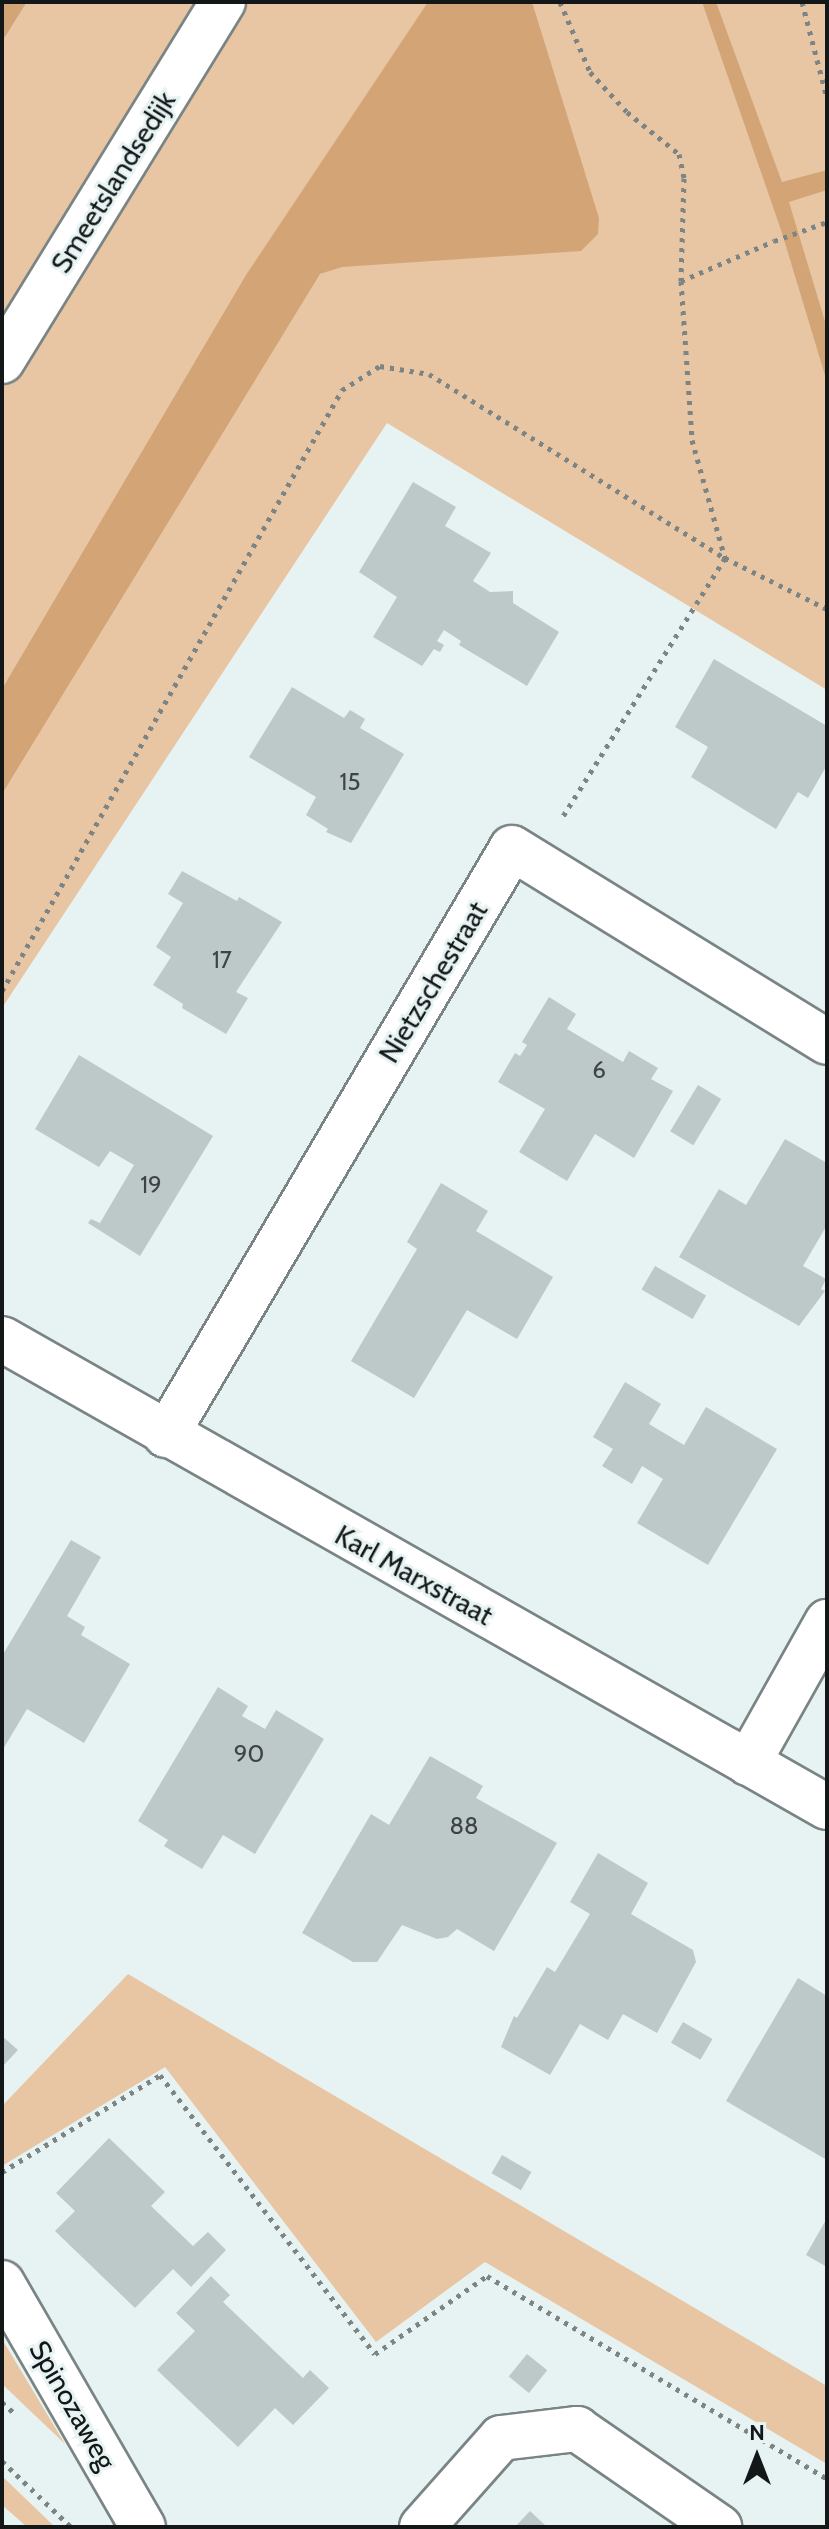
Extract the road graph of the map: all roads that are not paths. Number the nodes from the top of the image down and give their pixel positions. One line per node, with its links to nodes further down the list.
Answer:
1 (223, 2): 2 (street, Smeetslandsedijk)
2 (2, 361)
3 (827, 1042): 5 (street, Nietzschestraat)
4 (2, 1339): 5 (street, Karl Marxstraat)
5 (166, 1435): 7 (street, Karl Marxstraat)
6 (827, 1622): 7 (street)
7 (748, 1763): 8 (street, Karl Marxstraat)
8 (827, 1807)
9 (2, 2283): 11 (street, Spinozaweg)
10 (693, 2521): 12 (street)
11 (143, 2527)
12 (422, 2527)

